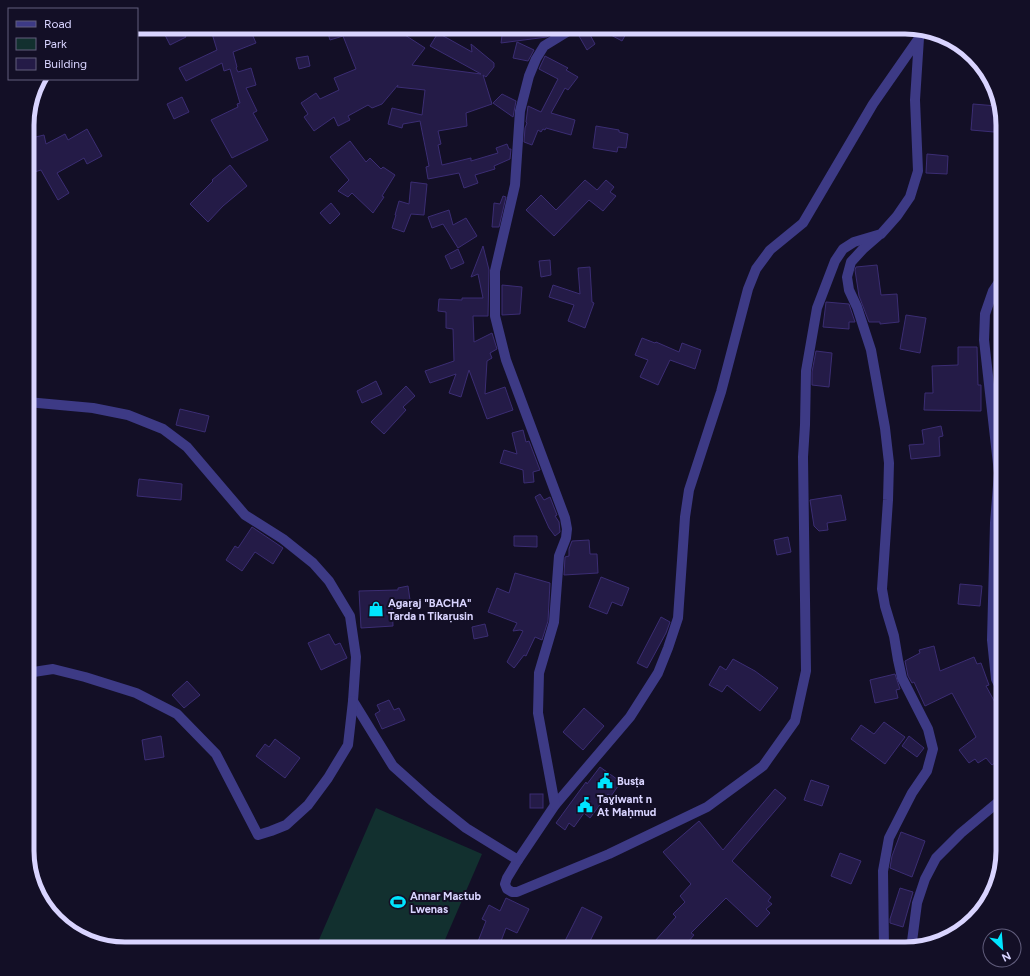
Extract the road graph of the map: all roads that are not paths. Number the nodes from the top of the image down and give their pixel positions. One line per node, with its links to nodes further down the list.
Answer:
1 (564, 34): 13 (street)
2 (919, 35): 13 (street)
3 (920, 35): 4 (street)
4 (881, 234): 14 (street); 15 (street)
5 (996, 286): 7 (street)
6 (34, 403): 11 (street)
7 (996, 446)
8 (996, 510): 10 (street)
9 (34, 672): 11 (street)
10 (996, 679)
11 (353, 701): 14 (street)
12 (996, 804): 16 (street)
13 (555, 805): 14 (street)
14 (518, 860)
15 (884, 942)
16 (912, 942)

